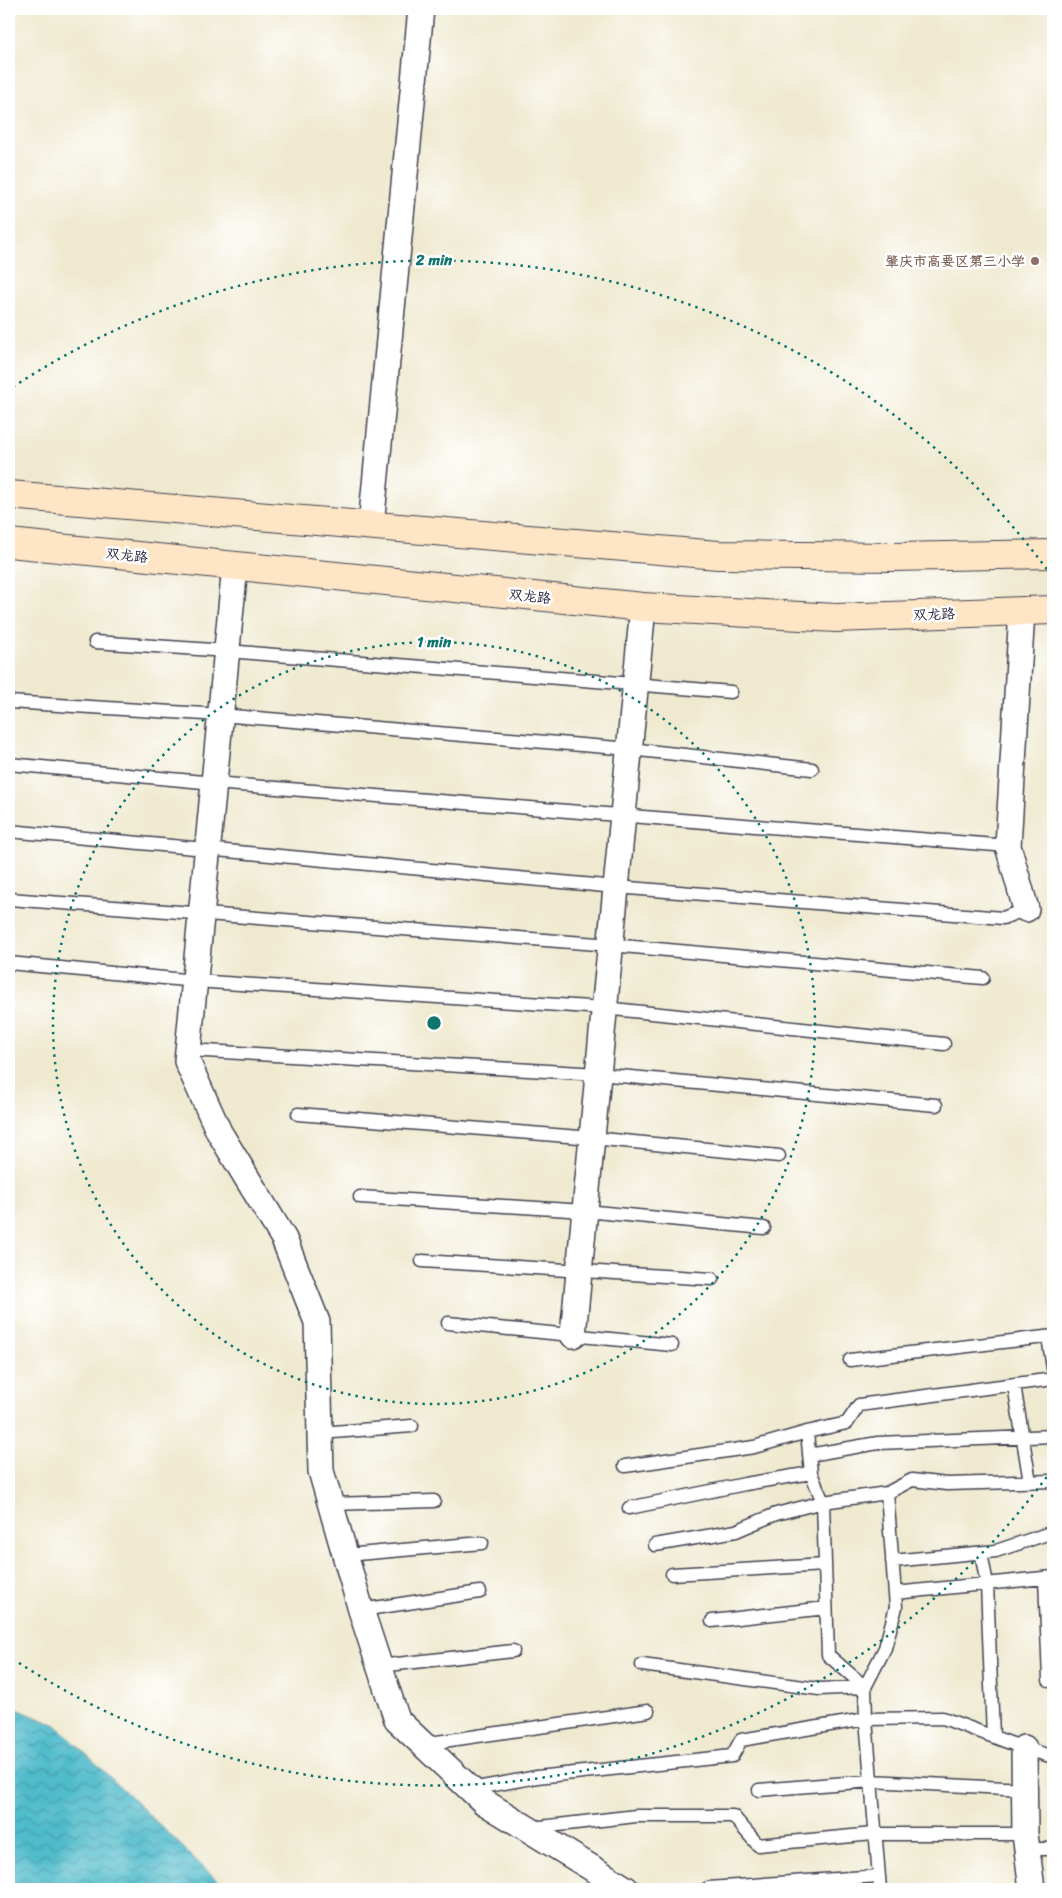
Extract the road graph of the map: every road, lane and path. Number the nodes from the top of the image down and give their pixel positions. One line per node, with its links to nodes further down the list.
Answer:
1 (421, 9): 3 (street)
2 (9, 495): 3 (street)
3 (372, 526): 5 (street)
4 (9, 543): 6 (street, 双龙路)
5 (1053, 554)
6 (235, 566): 7 (street, 双龙路); 11 (street)
7 (644, 607): 9 (street, 双龙路); 12 (street)
8 (1053, 610): 9 (street, 双龙路)
9 (1022, 612): 22 (street)
10 (95, 642): 11 (lane)
11 (227, 651): 12 (lane); 15 (street)
12 (636, 684): 13 (lane); 16 (street)
13 (731, 692)
14 (9, 702): 15 (lane)
15 (221, 715): 16 (lane); 19 (street)
16 (630, 749): 18 (lane); 20 (street)
17 (9, 764): 19 (lane)
18 (812, 769)
19 (214, 783): 20 (lane); 23 (street)
20 (623, 816): 22 (lane); 24 (street)
21 (9, 831): 23 (lane)
22 (1008, 846): 26 (street)
23 (208, 848): 24 (lane); 27 (street)
24 (616, 887): 26 (lane); 28 (street)
25 (9, 899): 27 (lane)
26 (1026, 909)
27 (202, 913): 28 (lane); 31 (street)
28 (611, 945): 30 (lane); 32 (street)
29 (9, 963): 31 (lane)
30 (983, 978)
31 (195, 981): 32 (lane); 34 (street)
32 (604, 1008): 33 (lane); 35 (street)
33 (944, 1044)
34 (188, 1050): 35 (lane); 55 (street)
35 (598, 1074): 36 (lane); 38 (street)
36 (936, 1105)
37 (298, 1114): 38 (lane)
38 (592, 1138): 39 (lane); 41 (street)
39 (779, 1156)
40 (360, 1197): 41 (lane)
41 (585, 1212): 42 (lane); 44 (street)
42 (764, 1228)
43 (422, 1261): 44 (lane)
44 (579, 1272): 45 (lane); 47 (street)
45 (712, 1280)
46 (448, 1323): 47 (lane)
47 (573, 1335): 49 (lane)
48 (1051, 1337): 50 (lane); 51 (lane)
49 (672, 1345)
50 (850, 1360)
51 (1053, 1368)
52 (1053, 1379): 53 (lane)
53 (1014, 1385): 56 (lane); 58 (lane)
54 (412, 1426): 55 (lane)
55 (320, 1432): 67 (street)
56 (807, 1432): 59 (lane); 60 (lane)
57 (1053, 1436): 58 (lane)
58 (1022, 1438): 59 (lane); 63 (lane)
59 (810, 1455): 61 (lane)
60 (626, 1466)
61 (812, 1473): 66 (lane); 68 (lane)
62 (1053, 1481): 63 (lane)
63 (1030, 1482): 64 (lane)
64 (887, 1493): 66 (lane); 74 (lane)
65 (434, 1501): 67 (lane)
66 (824, 1502): 71 (lane); 75 (lane)
67 (331, 1504): 73 (street)
68 (629, 1508)
69 (1053, 1532): 72 (lane)
70 (482, 1543): 73 (lane)
71 (655, 1545)
72 (981, 1553): 74 (lane); 78 (lane)
73 (346, 1555): 82 (street)
74 (892, 1561): 80 (lane)
75 (825, 1565): 76 (lane); 81 (lane)
76 (672, 1574)
77 (1049, 1577): 78 (lane); 83 (lane)
78 (987, 1584): 80 (lane); 92 (lane)
79 (480, 1592): 82 (lane)
80 (895, 1593): 89 (lane)
81 (826, 1608): 84 (lane); 89 (lane)
82 (362, 1610): 87 (street)
83 (1050, 1612): 88 (lane)
84 (712, 1621)
85 (513, 1651): 87 (lane)
86 (642, 1665): 89 (lane)
87 (379, 1666): 93 (street)
88 (1049, 1680)
89 (865, 1687): 91 (lane)
90 (648, 1711): 93 (lane)
91 (866, 1719): 92 (lane); 96 (lane); 97 (lane)
92 (993, 1736): 94 (lane)
93 (422, 1744): 97 (street)
94 (1024, 1748): 95 (lane); 98 (street)
95 (1053, 1757)
96 (871, 1781): 98 (lane); 99 (lane); 103 (lane)
97 (470, 1789): 100 (street)
98 (1025, 1789): 101 (street)
99 (760, 1790)
100 (526, 1828): 101 (lane); 105 (street)
101 (1026, 1842): 102 (lane); 107 (street)
102 (1053, 1849)
103 (879, 1876): 104 (lane); 106 (lane)
104 (708, 1888)
105 (626, 1889)
106 (880, 1889)
107 (1032, 1889)

